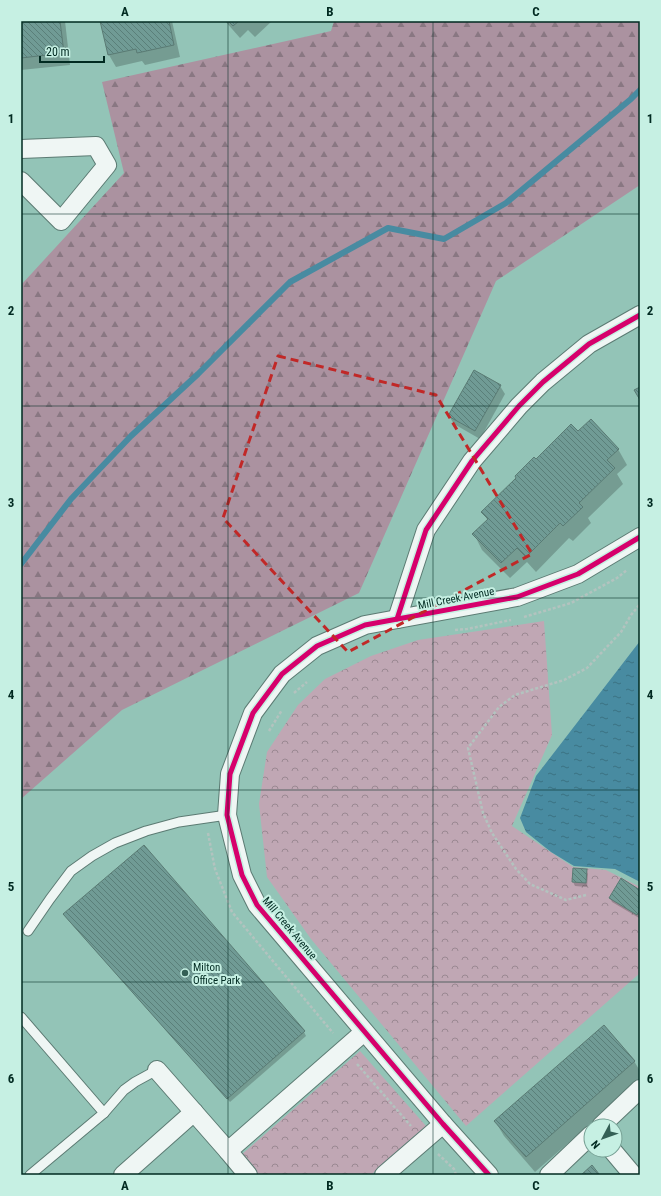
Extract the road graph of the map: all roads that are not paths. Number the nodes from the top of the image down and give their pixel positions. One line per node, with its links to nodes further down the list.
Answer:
1 (21, 149): 2 (street)
2 (21, 181)
3 (640, 315): 5 (street)
4 (640, 537): 5 (street, Mill Creek Avenue)
5 (397, 619): 6 (street, Mill Creek Avenue)
6 (227, 815): 7 (lane); 9 (street, Mill Creek Avenue)
7 (28, 931)
8 (21, 1017): 13 (lane)
9 (364, 1032): 15 (street, Mill Creek Avenue); 17 (street)
10 (157, 1070): 12 (street); 13 (lane)
11 (640, 1089): 14 (street)
12 (194, 1112): 17 (street); 20 (street)
13 (104, 1113): 19 (lane)
14 (609, 1118)
15 (443, 1124): 22 (street); 23 (street, Mill Creek Avenue)
16 (583, 1143): 24 (street)
17 (228, 1151): 21 (street)
18 (619, 1158): 25 (street)
19 (30, 1175)
20 (124, 1175)
21 (248, 1175)
22 (384, 1175)
23 (489, 1175)
24 (549, 1175)
25 (633, 1175)

